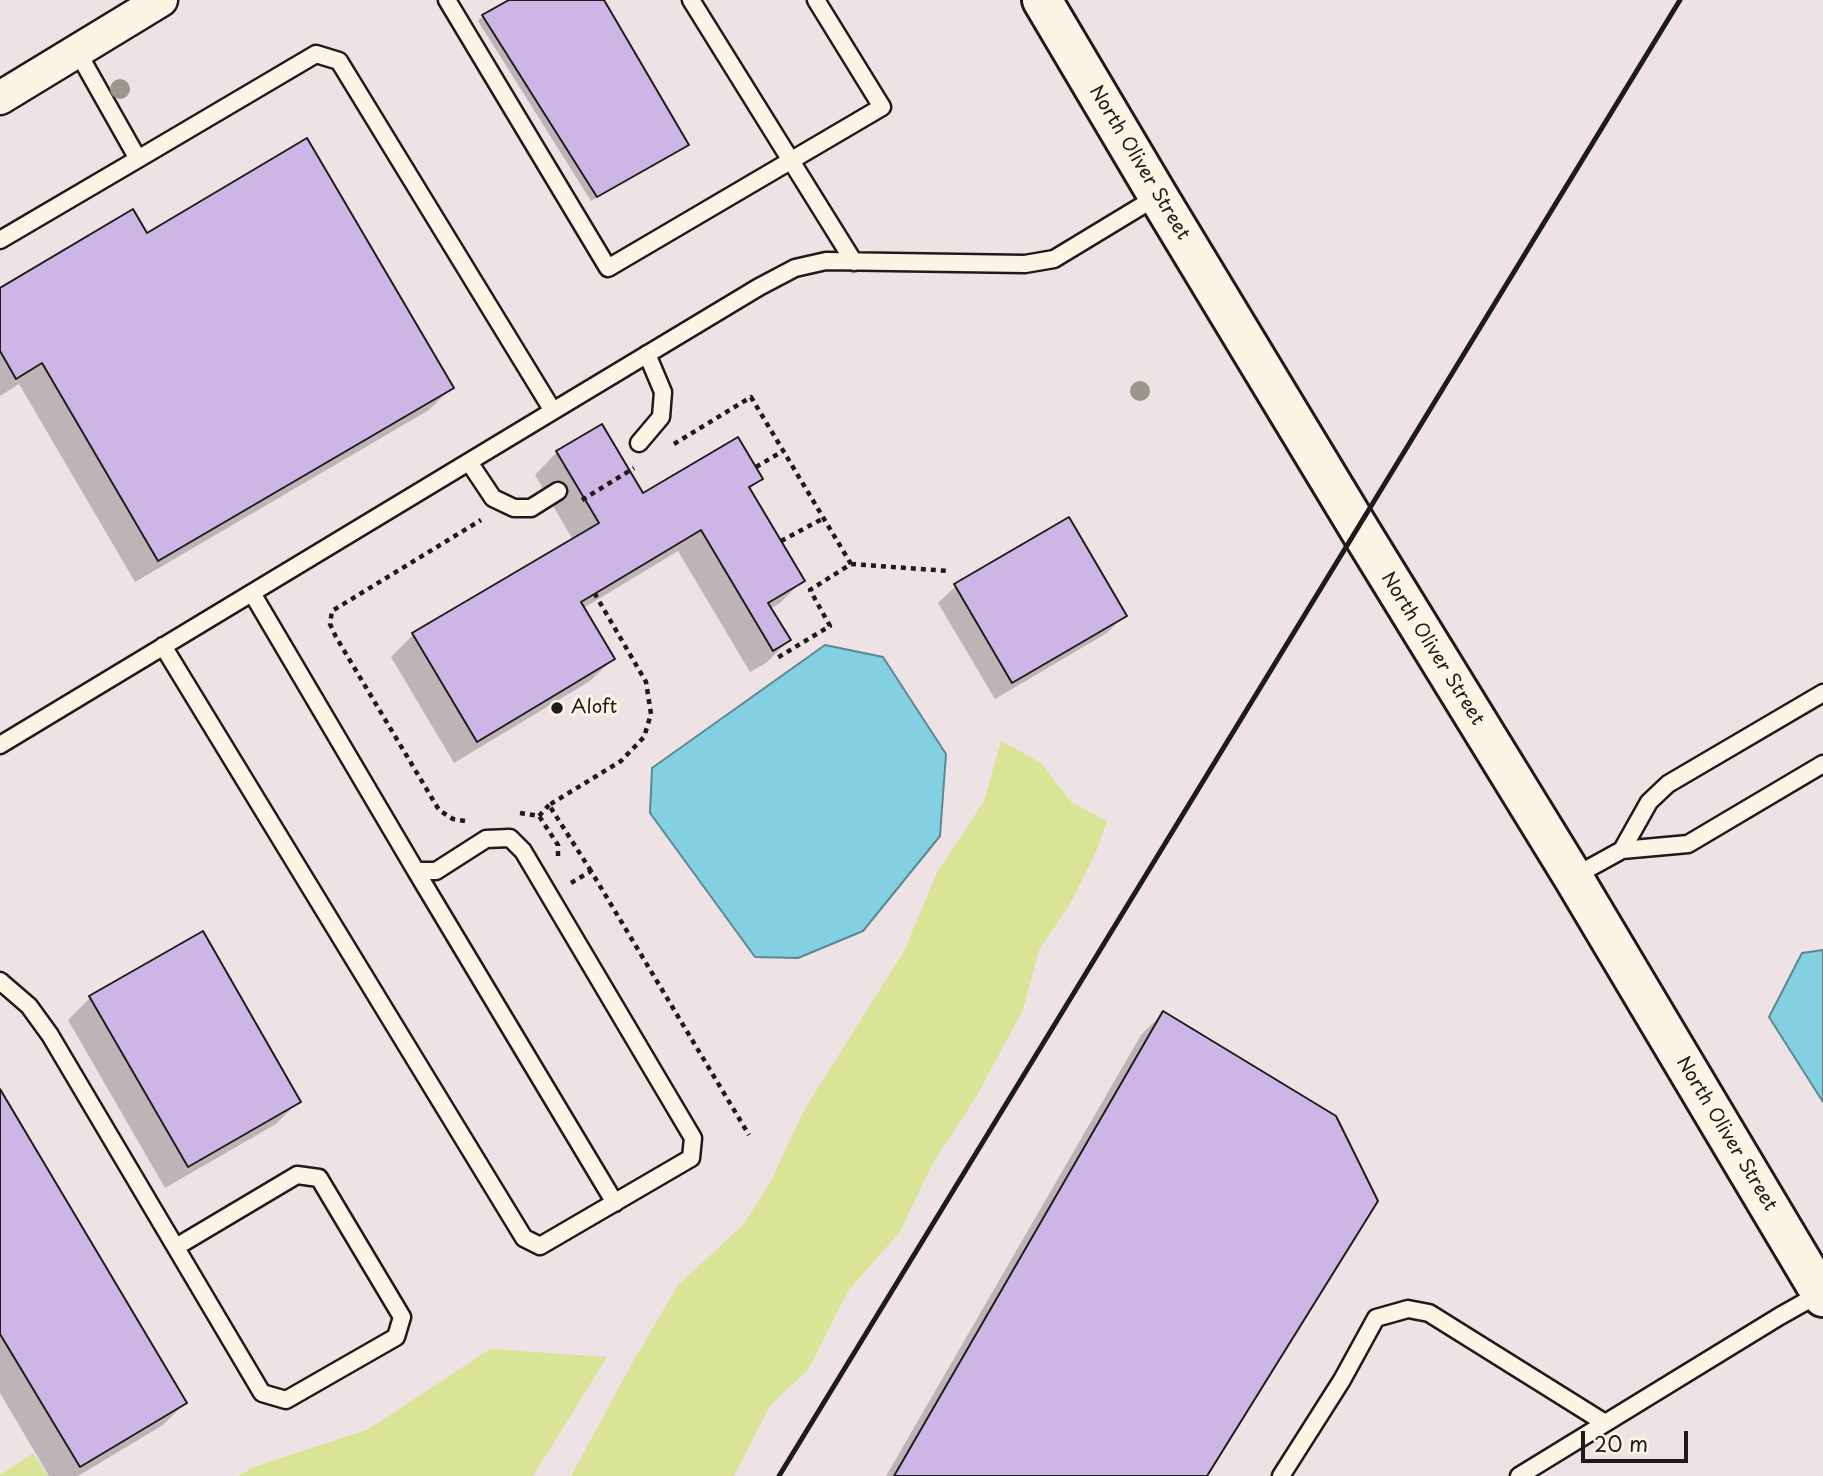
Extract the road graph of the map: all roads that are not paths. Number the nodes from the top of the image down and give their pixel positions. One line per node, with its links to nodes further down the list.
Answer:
1 (161, 0): 6 (street)
2 (447, 0): 9 (lane)
3 (691, 0): 9 (lane)
4 (816, 0): 9 (lane)
5 (1042, 0): 10 (main road, North Oliver Street)
6 (77, 51): 7 (street); 8 (lane)
7 (0, 98)
8 (138, 159): 11 (lane); 14 (lane)
9 (791, 161): 12 (lane)
10 (1158, 196): 12 (lane); 25 (main road, North Oliver Street)
11 (0, 240)
12 (854, 262): 13 (lane)
13 (647, 354): 14 (lane); 15 (lane)
14 (553, 411): 16 (lane)
15 (639, 443)
16 (469, 462): 17 (lane); 18 (lane)
17 (558, 491)
18 (252, 593): 19 (lane); 24 (lane)
19 (163, 646): 21 (lane); 27 (lane)
20 (1823, 693): 23 (lane)
21 (0, 745)
22 (1823, 764): 23 (lane)
23 (1622, 849): 25 (lane)
24 (416, 871): 27 (lane); 27 (lane)
25 (1573, 877): 29 (main road, North Oliver Street)
26 (0, 981): 28 (lane)
27 (615, 1203)
28 (176, 1247): 28 (lane)
29 (1822, 1295): 30 (lane)
30 (1605, 1423): 31 (lane); 32 (lane)
31 (1282, 1476)
32 (1519, 1476)

